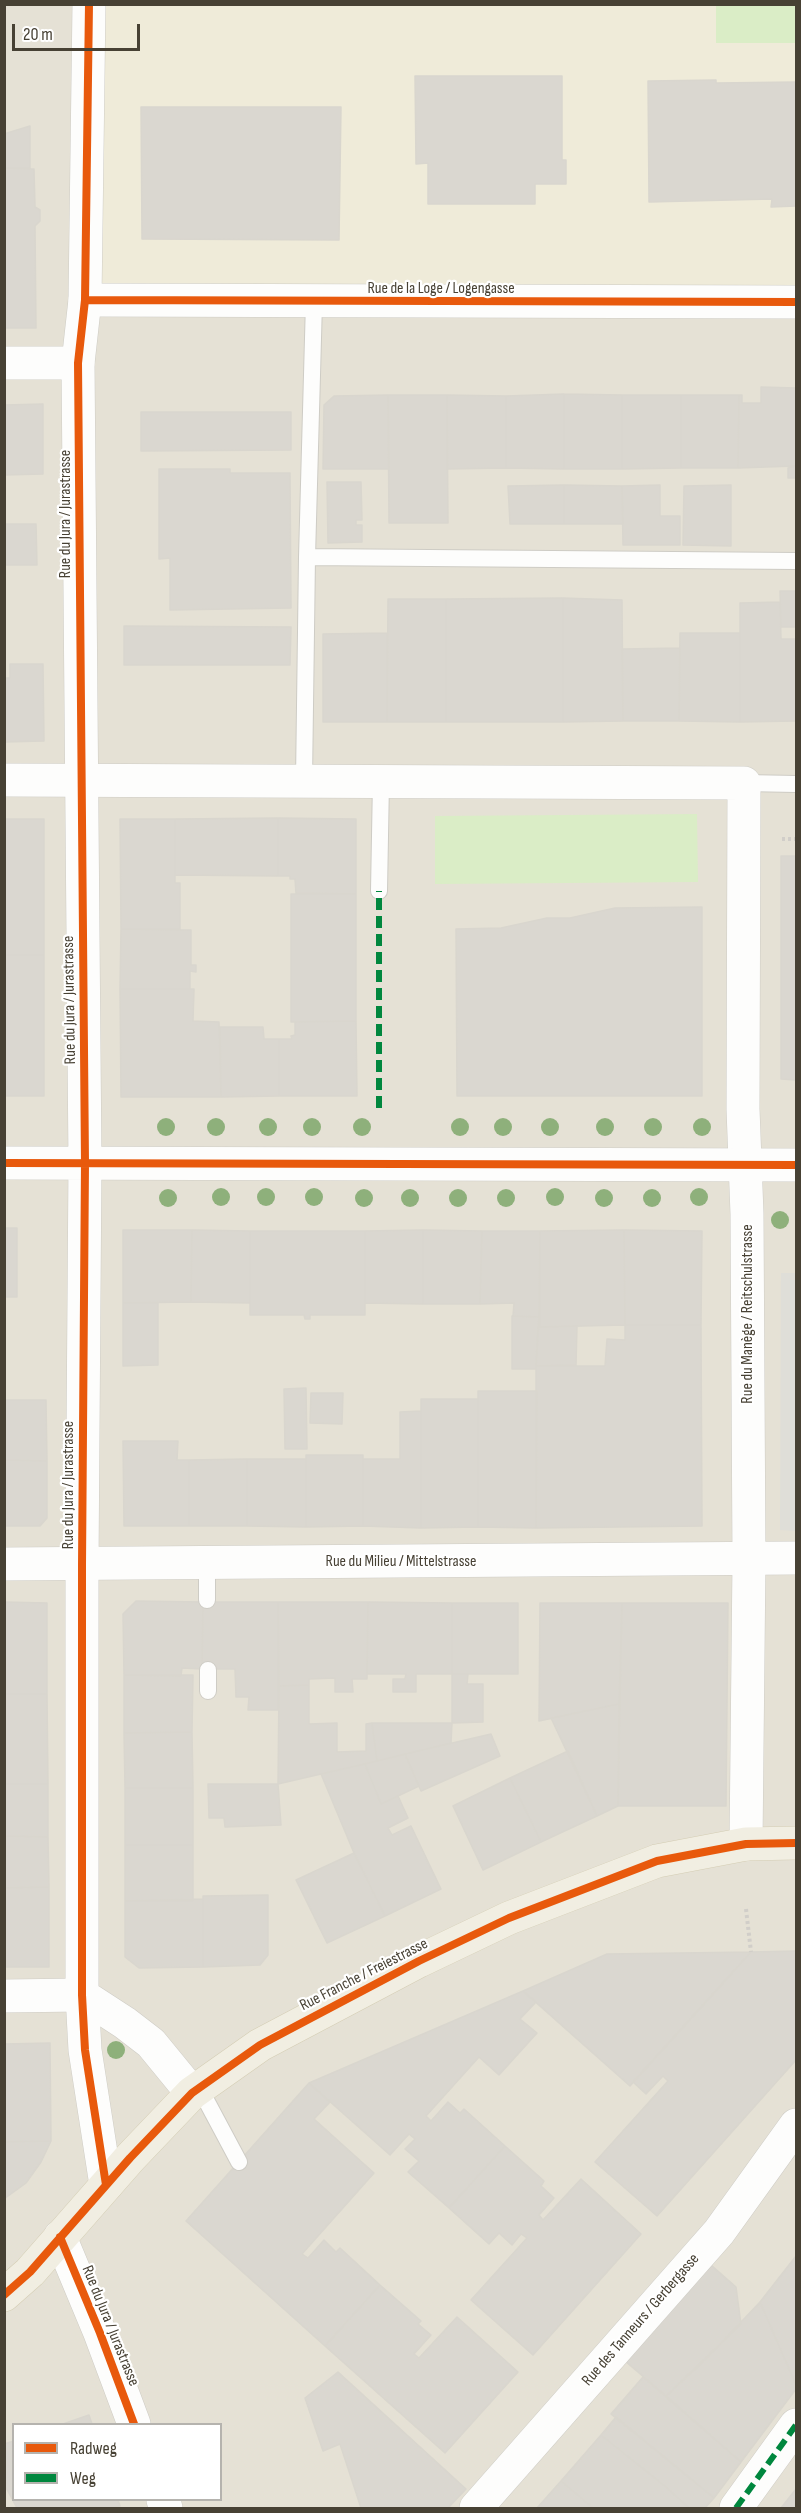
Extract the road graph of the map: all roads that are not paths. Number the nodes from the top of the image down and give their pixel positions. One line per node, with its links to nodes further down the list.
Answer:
1 (89, 4): 2 (street, Rue du Jura / Jurastrasse)
2 (85, 300): 3 (street, Rue de la Loge / Logengasse); 6 (street, Rue du Jura / Jurastrasse)
3 (314, 302): 4 (street, Rue de la Loge / Logengasse); 7 (lane)
4 (796, 303)
5 (4, 363): 6 (street)
6 (78, 363): 11 (street, Rue du Jura / Jurastrasse)
7 (307, 557): 8 (lane); 10 (lane)
8 (796, 561)
9 (4, 780): 11 (street)
10 (304, 780): 11 (street); 12 (street)
11 (81, 781): 17 (street, Rue du Jura / Jurastrasse)
12 (381, 781): 13 (street); 15 (lane)
13 (744, 783): 14 (lane); 18 (street, Rue du Manège / Reitschulstrasse)
14 (796, 784)
15 (379, 891)
16 (4, 1162): 17 (street)
17 (85, 1163): 18 (street); 24 (street, Rue du Jura / Jurastrasse)
18 (745, 1164): 19 (street); 21 (street, Rue du Manège / Reitschulstrasse)
19 (796, 1165)
20 (796, 1558): 21 (street, Rue du Milieu / Mittelstrasse)
21 (749, 1560): 22 (street, Rue du Milieu / Mittelstrasse); 29 (street, Rue du Manège / Reitschulstrasse)
22 (207, 1563): 24 (street, Rue du Milieu / Mittelstrasse); 25 (lane)
23 (4, 1564): 24 (street, Rue du Milieu / Mittelstrasse)
24 (82, 1565): 30 (street, Rue du Jura / Jurastrasse)
25 (207, 1600)
26 (208, 1671): 27 (lane)
27 (208, 1691)
28 (796, 1843): 29 (main road, Rue Franche / Freiestrasse)
29 (746, 1844): 32 (main road, Rue Franche / Freiestrasse)
30 (82, 1995): 31 (street); 32 (street); 35 (street, Rue du Jura / Jurastrasse)
31 (4, 1996)
32 (195, 2090): 34 (lane); 35 (main road, Rue Franche / Freiestrasse)
33 (796, 2125): 40 (street, Rue des Tanneurs / Gerbergasse)
34 (239, 2162)
35 (106, 2185): 36 (main road, Rue Franche / Freiestrasse)
36 (60, 2237): 37 (main road, Rue Franche / Freiestrasse); 38 (street, Rue du Jura / Jurastrasse)
37 (4, 2295)
38 (134, 2423)
39 (796, 2425): 41 (street)
40 (476, 2508)
41 (736, 2508)

